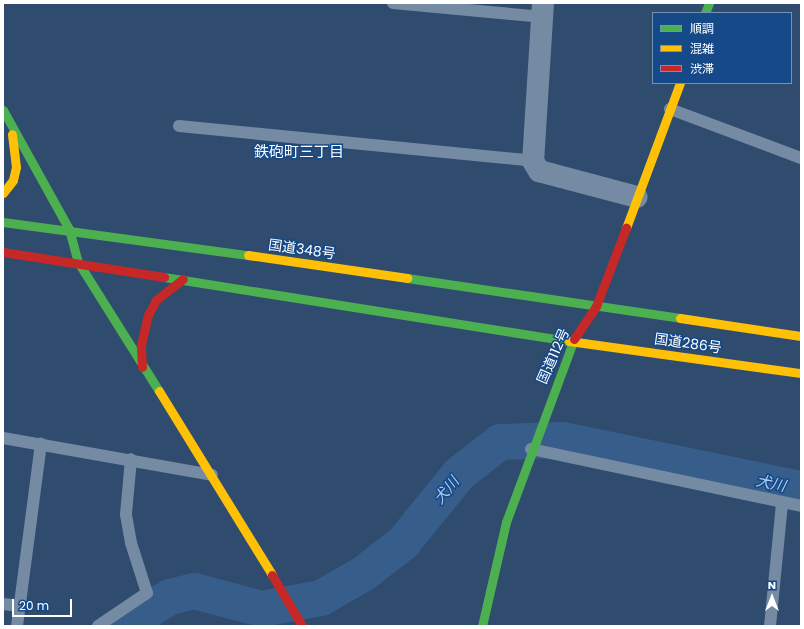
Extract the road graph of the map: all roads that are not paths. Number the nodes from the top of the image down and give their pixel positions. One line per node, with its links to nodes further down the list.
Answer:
1 (393, 3): 2 (lane)
2 (543, 10): 9 (street)
3 (680, 84): 4 (main road, 国道112号)
4 (670, 109): 8 (lane); 11 (main road, 国道112号)
5 (3, 110): 6 (main road)
6 (12, 125): 10 (main road); 13 (main road)
7 (179, 126): 9 (lane)
8 (801, 158)
9 (533, 161): 11 (street)
10 (3, 193)
11 (636, 197): 17 (main road, 国道112号)
12 (3, 222): 13 (main road, 国道348号)
13 (69, 228): 15 (main road); 17 (main road, 国道348号)
14 (3, 252): 15 (main road)
15 (78, 262): 16 (main road); 20 (main road)
16 (183, 279): 19 (main road); 20 (main road)
17 (596, 306): 18 (main road, 国道286号); 19 (main road, 国道112号)
18 (801, 336)
19 (572, 341): 21 (main road, 国道286号); 24 (main road, 国道112号)
20 (142, 367): 26 (main road)
21 (801, 373)
22 (3, 438): 23 (lane)
23 (41, 444): 25 (lane); 30 (lane)
24 (531, 449): 27 (lane); 34 (main road, 国道112号)
25 (131, 459): 26 (lane); 32 (lane)
26 (212, 476): 33 (main road)
27 (782, 503): 28 (lane); 35 (lane)
28 (801, 506)
29 (3, 604): 30 (lane)
30 (20, 606): 31 (lane)
31 (17, 626)
32 (98, 626)
33 (302, 626)
34 (482, 626)
35 (770, 626)

